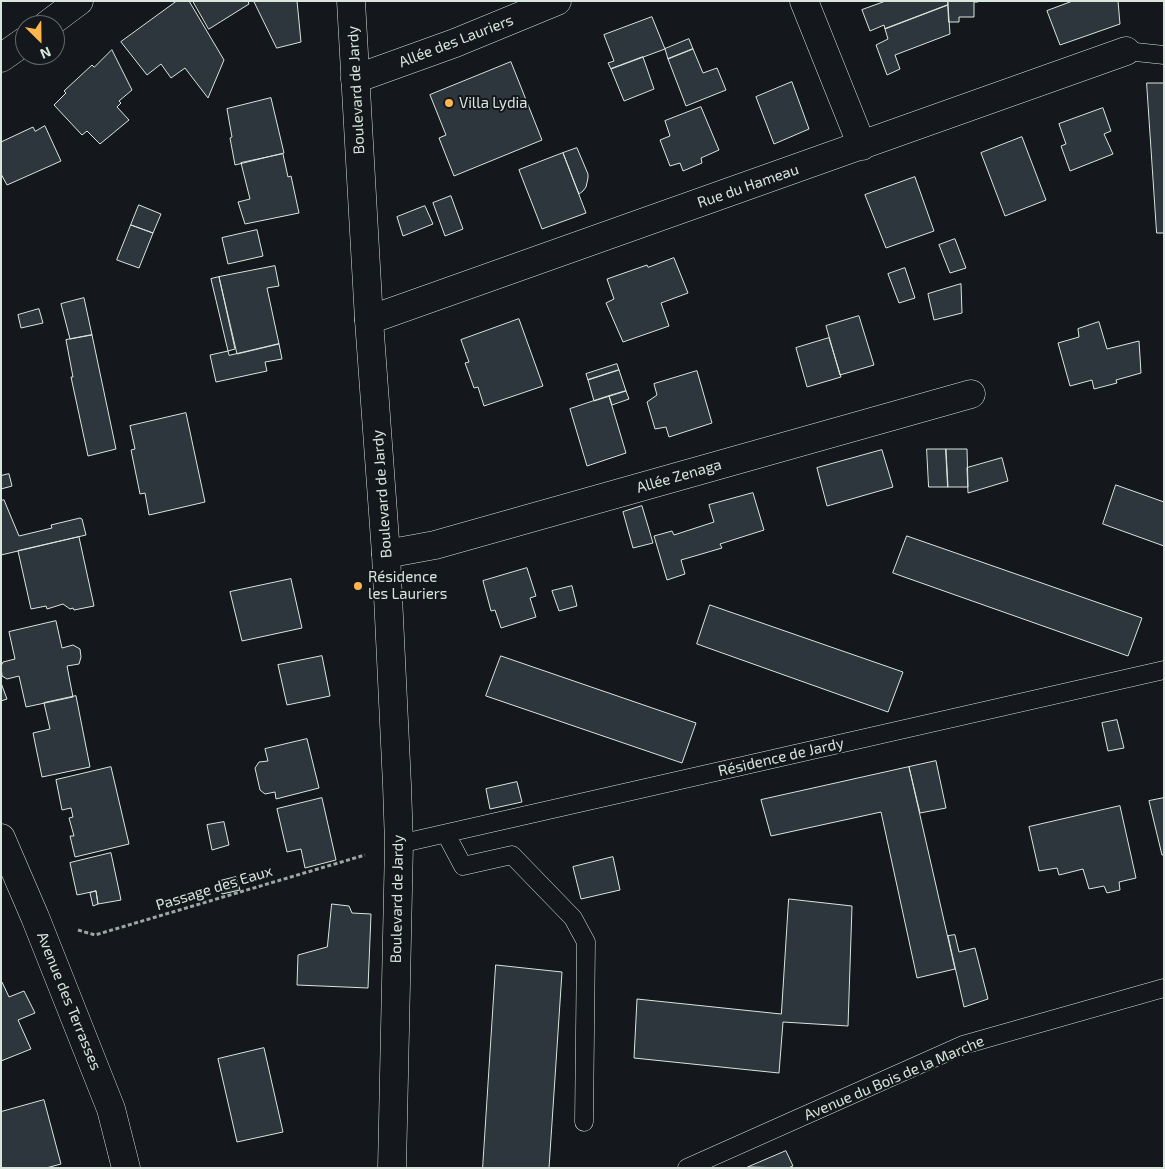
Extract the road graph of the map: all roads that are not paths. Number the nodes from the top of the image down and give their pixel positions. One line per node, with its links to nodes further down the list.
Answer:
1 (79, 1): 5 (street)
2 (351, 1): 10 (street, Boulevard de Jardy)
3 (556, 1): 10 (street, Allée des Lauriers)
4 (804, 1): 11 (street)
5 (60, 15)
6 (15, 48): 9 (street)
7 (1126, 51): 8 (lane); 11 (street, Rue du Hameau)
8 (1164, 55)
9 (1, 58)
10 (356, 79): 12 (street, Boulevard de Jardy)
11 (862, 146): 12 (street, Rue du Hameau)
12 (369, 320): 14 (street, Boulevard de Jardy)
13 (971, 394): 14 (street, Allée Zenaga)
14 (386, 554): 18 (street, Boulevard de Jardy)
15 (1164, 670): 16 (lane, Résidence de Jardy)
16 (446, 834): 18 (lane, Résidence de Jardy); 20 (lane)
17 (1, 838): 21 (street, Avenue des Terrasses)
18 (399, 844): 22 (street, Boulevard de Jardy)
19 (1164, 988): 23 (lane, Avenue du Bois de la Marche)
20 (584, 1122)
21 (126, 1168)
22 (392, 1168)
23 (687, 1168)

